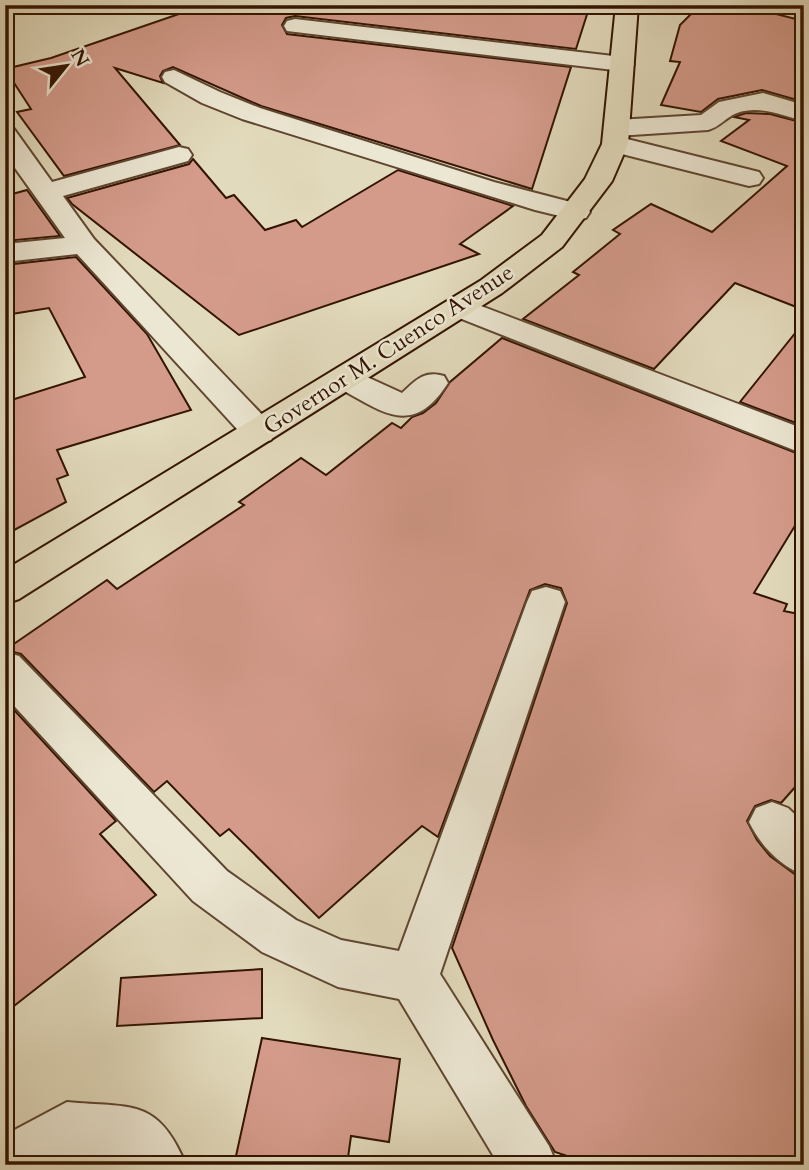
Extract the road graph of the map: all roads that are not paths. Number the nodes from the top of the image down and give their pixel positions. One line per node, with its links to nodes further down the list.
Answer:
1 (627, 5): 3 (main road, Governor M. Cuenco Avenue)
2 (295, 26): 3 (street)
3 (622, 64): 7 (main road, Governor M. Cuenco Avenue)
4 (174, 77): 11 (street)
5 (804, 113): 7 (street)
6 (5, 135): 10 (street)
7 (616, 136): 9 (street); 11 (main road, Governor M. Cuenco Avenue)
8 (179, 155): 10 (street)
9 (749, 178)
10 (46, 192): 12 (street)
11 (576, 212): 14 (main road, Governor M. Cuenco Avenue)
12 (85, 245): 13 (street); 17 (street)
13 (5, 253)
14 (460, 307): 15 (main road, Governor M. Cuenco Avenue); 18 (street)
15 (345, 378): 16 (street); 17 (main road, Governor M. Cuenco Avenue)
16 (432, 383)
17 (259, 432): 19 (main road, Governor M. Cuenco Avenue)
18 (804, 442)
19 (5, 589)
20 (546, 602): 24 (street)
21 (5, 668): 24 (street)
22 (772, 822): 23 (street)
23 (804, 854)
24 (414, 978): 27 (street)
25 (8, 1165): 26 (street)
26 (159, 1165)
27 (530, 1165)

